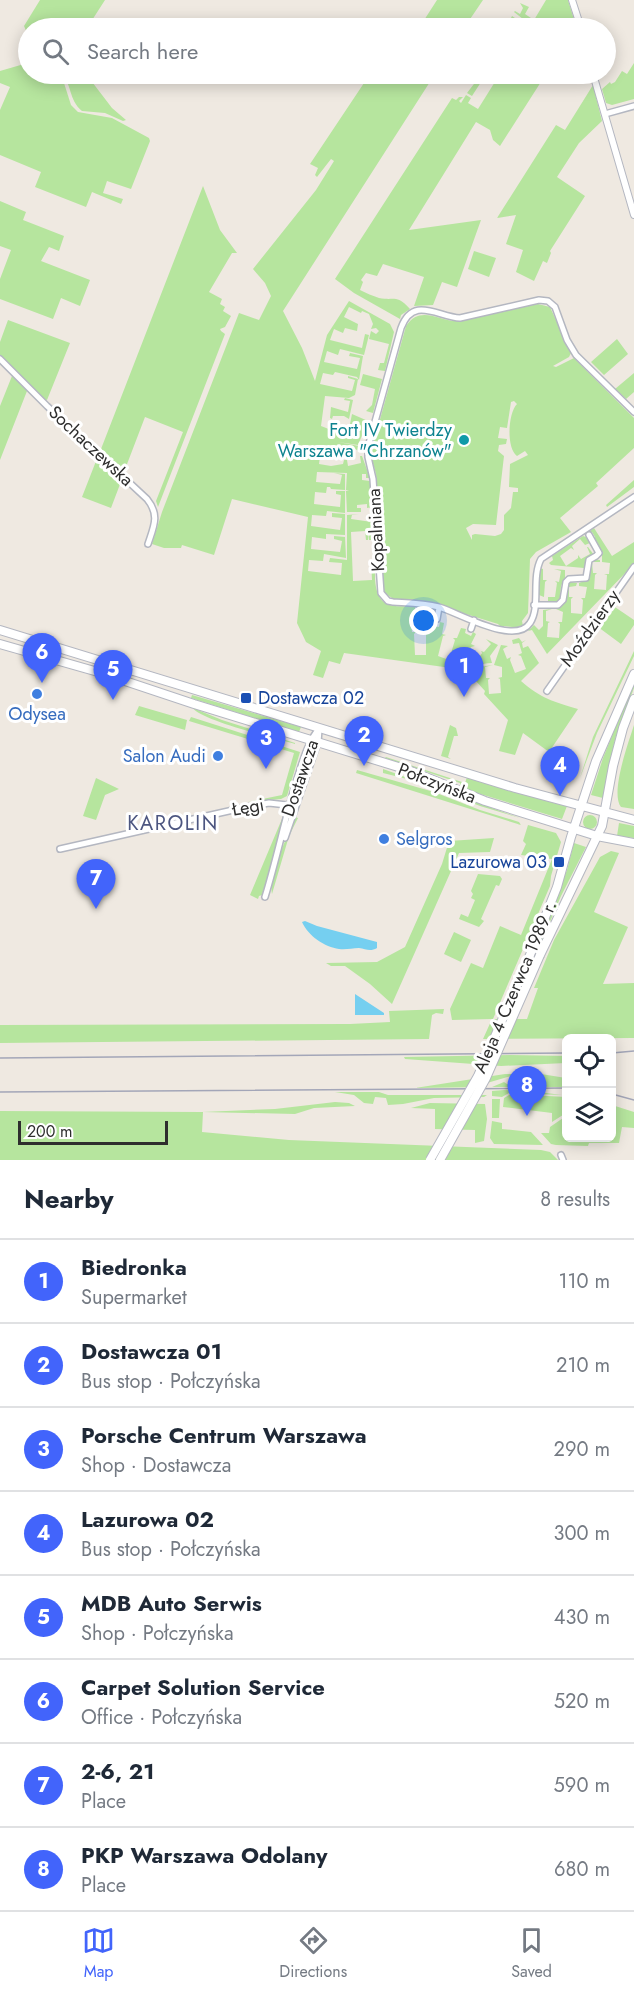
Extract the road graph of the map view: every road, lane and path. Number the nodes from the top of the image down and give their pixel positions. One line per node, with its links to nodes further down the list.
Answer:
1 (572, 0): 2 (street)
2 (578, 18)
3 (596, 84): 5 (street)
4 (634, 106): 5 (street)
5 (605, 114): 6 (street)
6 (634, 215)
7 (0, 358): 11 (street, Sochaczewska)
8 (634, 412): 14 (street, Kopalniana)
9 (634, 497): 13 (street, Kopalniana)
10 (588, 535): 13 (street)
11 (148, 544)
12 (634, 567): 21 (street, Moździerzy)
13 (534, 605): 16 (street, Kopalniana)
14 (439, 607): 15 (street); 16 (street, Kopalniana)
15 (437, 619)
16 (474, 620): 17 (street)
17 (471, 629)
18 (0, 630): 23 (main road, Połczyńska)
19 (0, 644): 24 (main road, Połczyńska)
20 (634, 675): 27 (main road, Aleja 4 Czerwca 1989 r.)
21 (546, 691)
22 (634, 699): 28 (main road, Aleja 4 Czerwca 1989 r.)
23 (319, 728): 24 (street, Dostawcza); 27 (main road, Połczyńska)
24 (314, 741): 25 (street, Dostawcza); 26 (street, Dostawcza); 30 (main road, Połczyńska)
25 (290, 804): 26 (street, Łęgi); 33 (street, Łęgi); 34 (street, Dostawcza)
26 (297, 806): 34 (street, Dostawcza)
27 (582, 806): 28 (main road, Połczyńska); 30 (main road, Aleja 4 Czerwca 1989 r.)
28 (605, 813): 29 (main road, Połczyńska); 31 (main road, Aleja 4 Czerwca 1989 r.)
29 (634, 820)
30 (574, 829): 31 (main road, Połczyńska); 36 (main road, Aleja 4 Czerwca 1989 r., bridge)
31 (597, 836): 32 (main road, Połczyńska); 37 (main road, Aleja 4 Czerwca 1989 r., bridge)
32 (634, 843)
33 (60, 849)
34 (276, 859): 35 (street, Dostawcza)
35 (265, 897)
36 (430, 1160)
37 (440, 1160)

